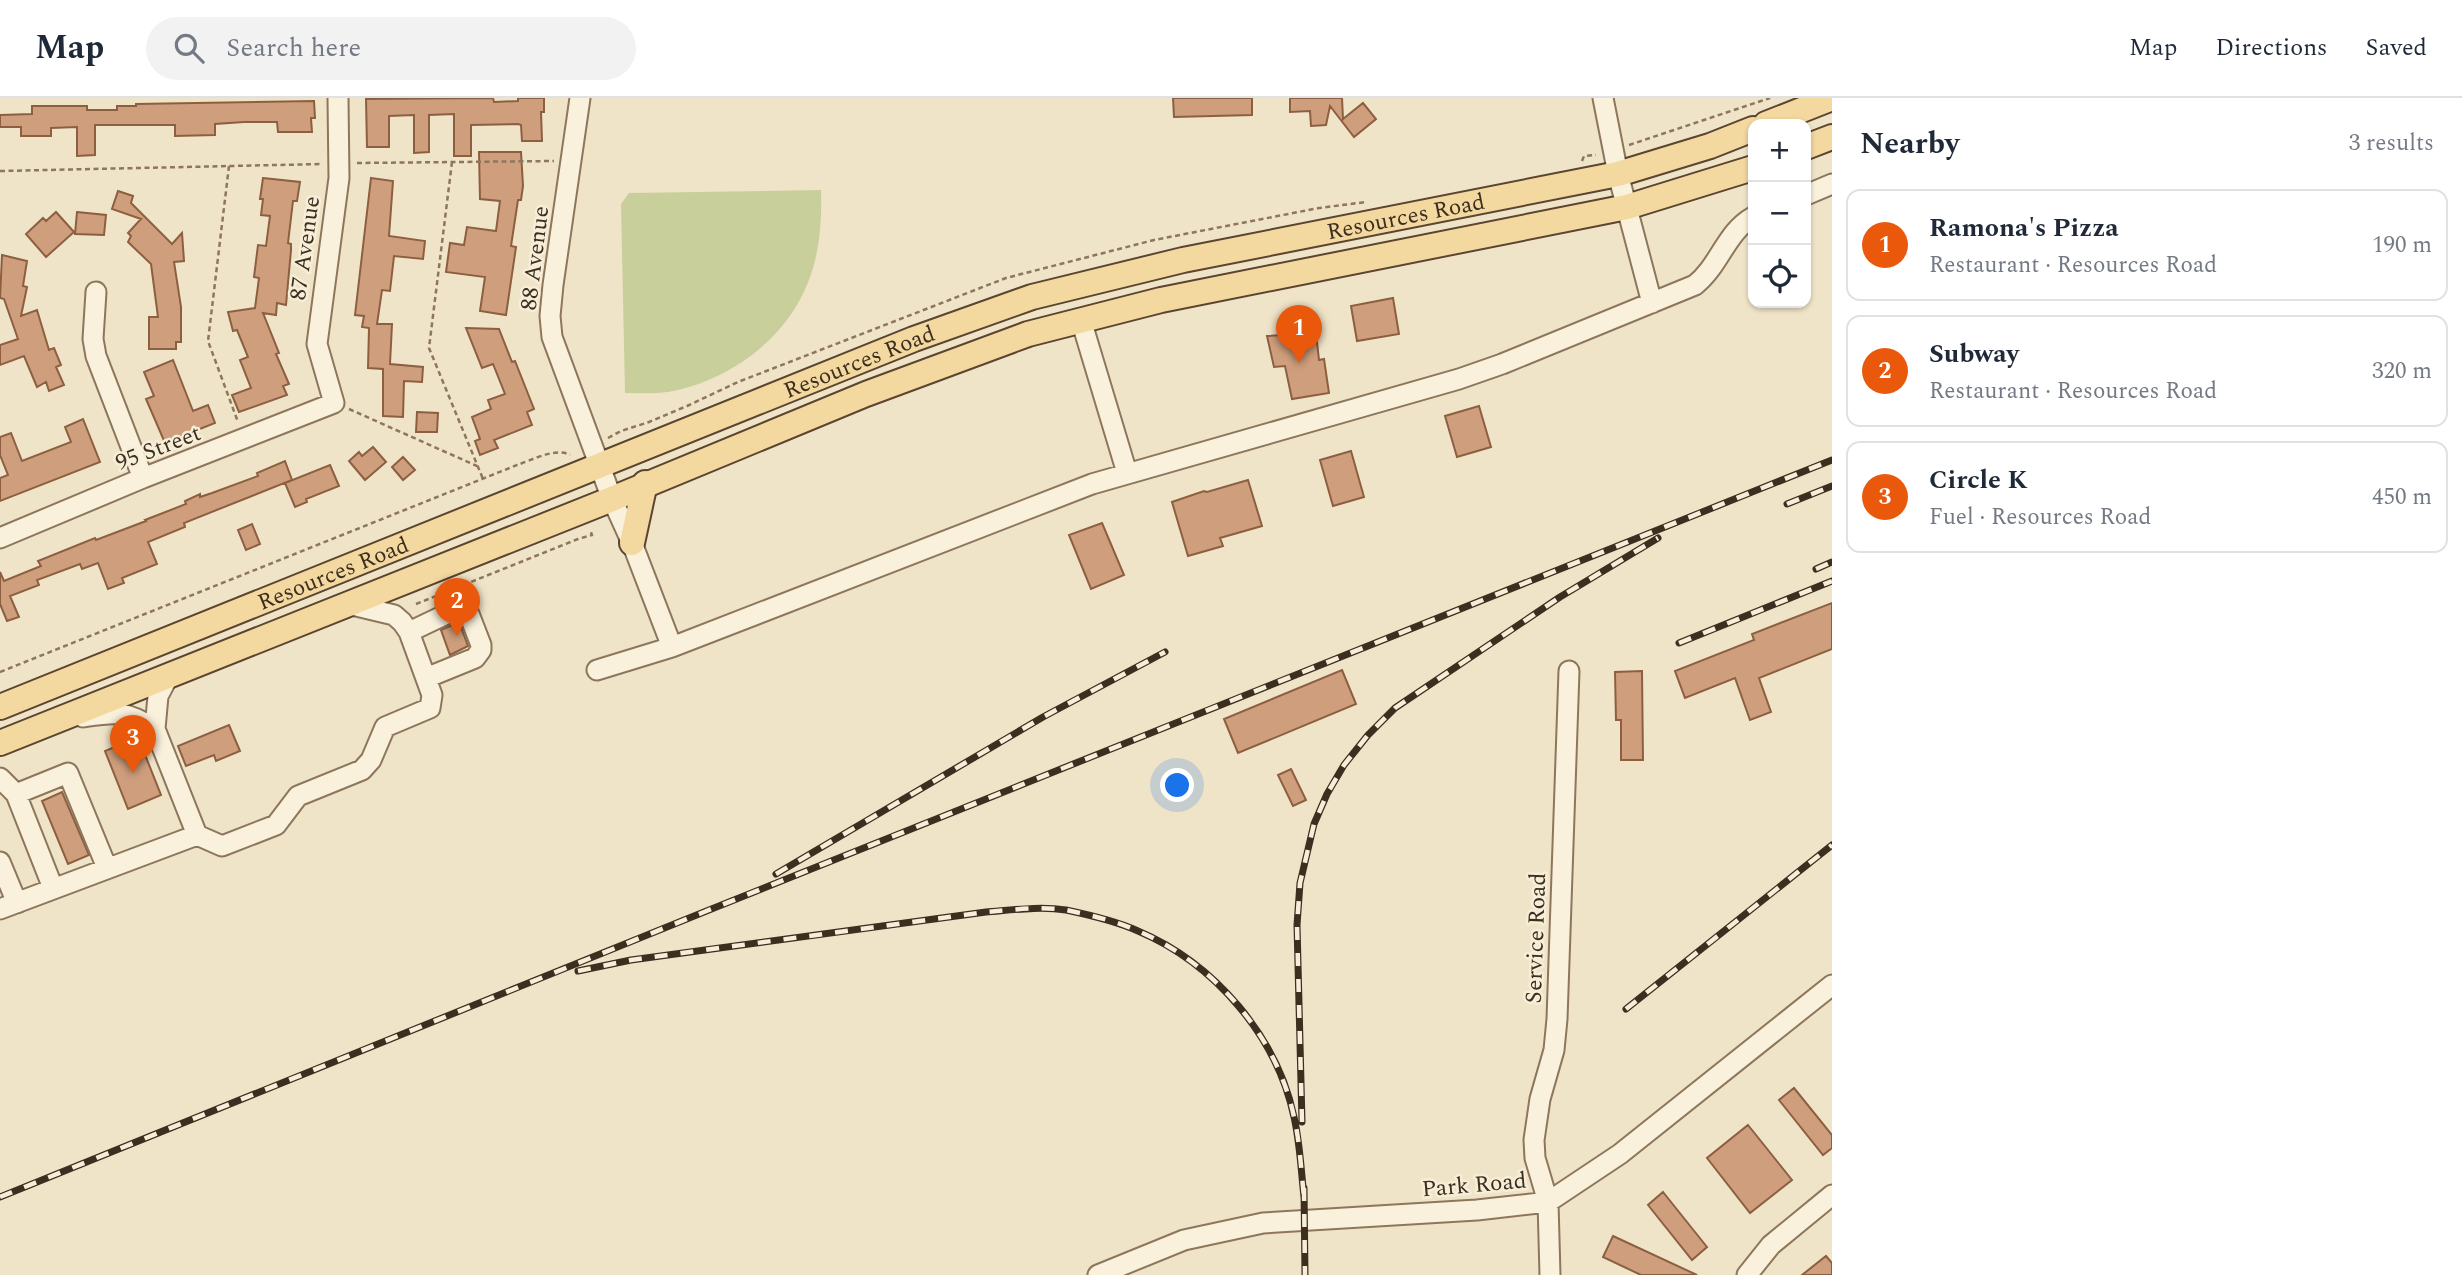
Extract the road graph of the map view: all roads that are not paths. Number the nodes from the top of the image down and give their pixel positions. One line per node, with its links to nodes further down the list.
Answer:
1 (338, 98): 18 (street, 87 Avenue)
2 (580, 98): 19 (street, 88 Avenue)
3 (1603, 98): 10 (street)
4 (1832, 98): 5 (main road)
5 (1779, 119)
6 (1748, 131): 10 (main road, Resources Road)
7 (1832, 137): 8 (main road)
8 (1811, 145)
9 (1748, 170): 13 (main road, Resources Road)
10 (1618, 174): 13 (street); 19 (main road, Resources Road)
11 (1832, 184): 12 (street)
12 (1811, 193)
13 (1627, 207): 16 (street); 17 (main road, Resources Road)
14 (1748, 220): 16 (street)
15 (96, 292): 21 (street)
16 (1652, 303): 20 (street)
17 (1081, 320): 20 (street); 22 (main road, Resources Road)
18 (334, 403): 21 (street, 95 Street)
19 (600, 465): 23 (street, 88 Avenue); 33 (main road, Resources Road)
20 (1127, 473): 28 (street)
21 (143, 478): 24 (street, 95 Street)
22 (645, 483): 23 (main road, Resources Road); 25 (main road)
23 (612, 499): 25 (street, 88 Avenue); 26 (main road, Resources Road)
24 (0, 538)
25 (632, 543): 28 (street, 88 Avenue)
26 (348, 604): 27 (street); 31 (main road, Resources Road)
27 (409, 632): 32 (street); 32 (street)
28 (672, 647): 29 (street)
29 (597, 670)
30 (1569, 671): 46 (street, Service Road)
31 (169, 675): 34 (main road, Resources Road); 35 (street)
32 (426, 678): 39 (street)
33 (0, 707)
34 (56, 720): 35 (street); 36 (main road, Resources Road)
35 (155, 729): 39 (street)
36 (0, 743)
37 (0, 778): 38 (street)
38 (16, 794): 41 (street); 42 (street)
39 (197, 835): 41 (street)
40 (0, 862): 43 (street)
41 (107, 868): 42 (street)
42 (53, 888): 43 (street)
43 (8, 906)
44 (1832, 985): 46 (street, Park Road)
45 (1832, 1195): 49 (street)
46 (1548, 1202): 47 (street, Park Road); 48 (street, Service Road)
47 (1098, 1275)
48 (1550, 1275)
49 (1747, 1275)

